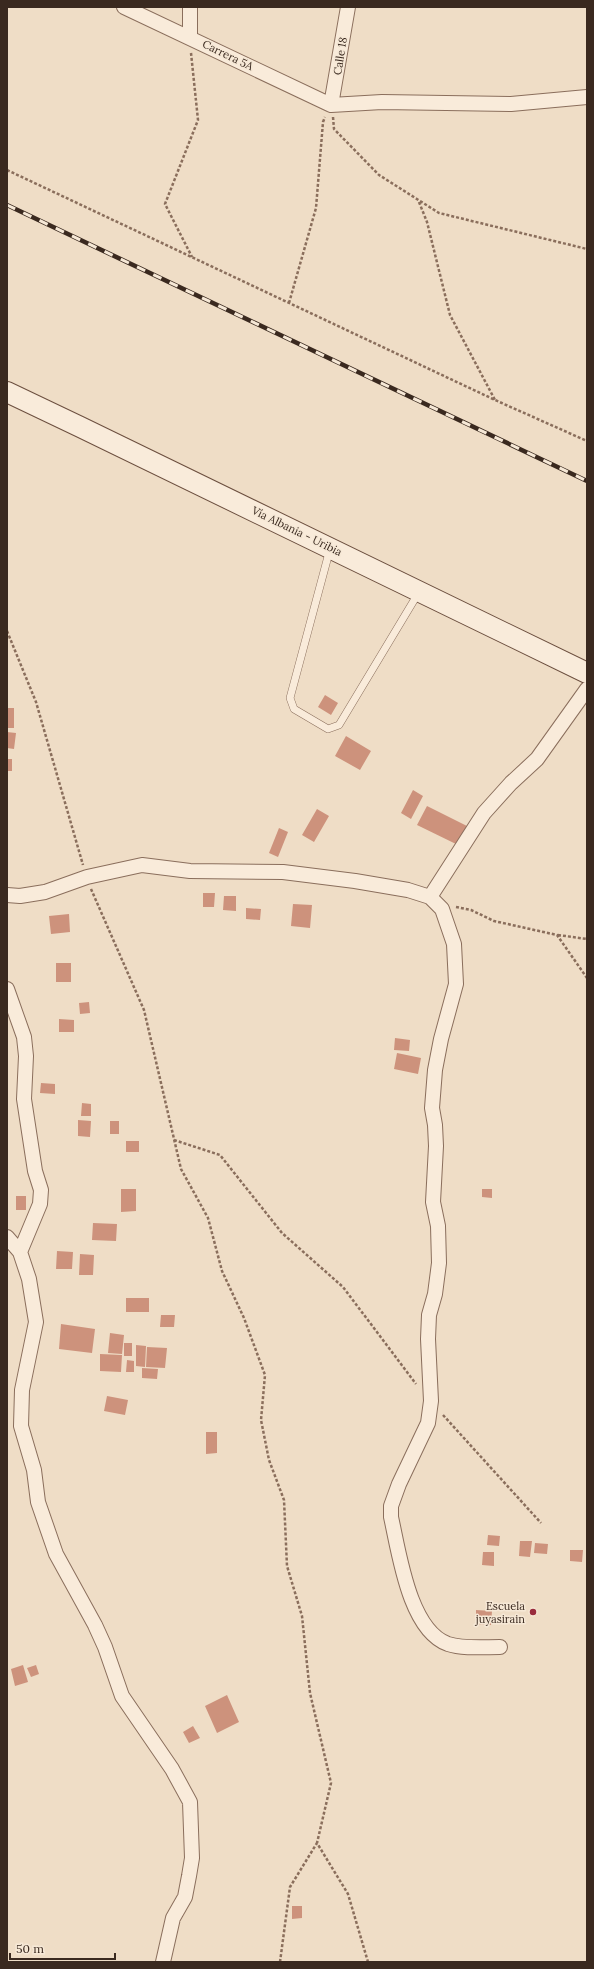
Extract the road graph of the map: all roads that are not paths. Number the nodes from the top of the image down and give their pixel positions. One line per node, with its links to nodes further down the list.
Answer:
1 (124, 7): 4 (street, Carrera 5A)
2 (190, 7): 4 (street)
3 (348, 7): 6 (street, Calle 18)
4 (190, 37): 6 (street, Carrera 5A)
5 (587, 97): 6 (street)
6 (332, 104)
7 (7, 392): 8 (main road, Vía Albania - Uribia)
8 (330, 547): 9 (main road, Vía Albania - Uribia); 9 (lane)
9 (419, 592): 10 (main road, Vía Albania - Uribia)
10 (587, 673)
11 (587, 689): 13 (street)
12 (7, 895): 13 (street)
13 (430, 897): 17 (street)
14 (7, 989): 16 (street)
15 (7, 1237): 16 (street)
16 (20, 1252): 18 (street)
17 (500, 1647)
18 (163, 1962)

